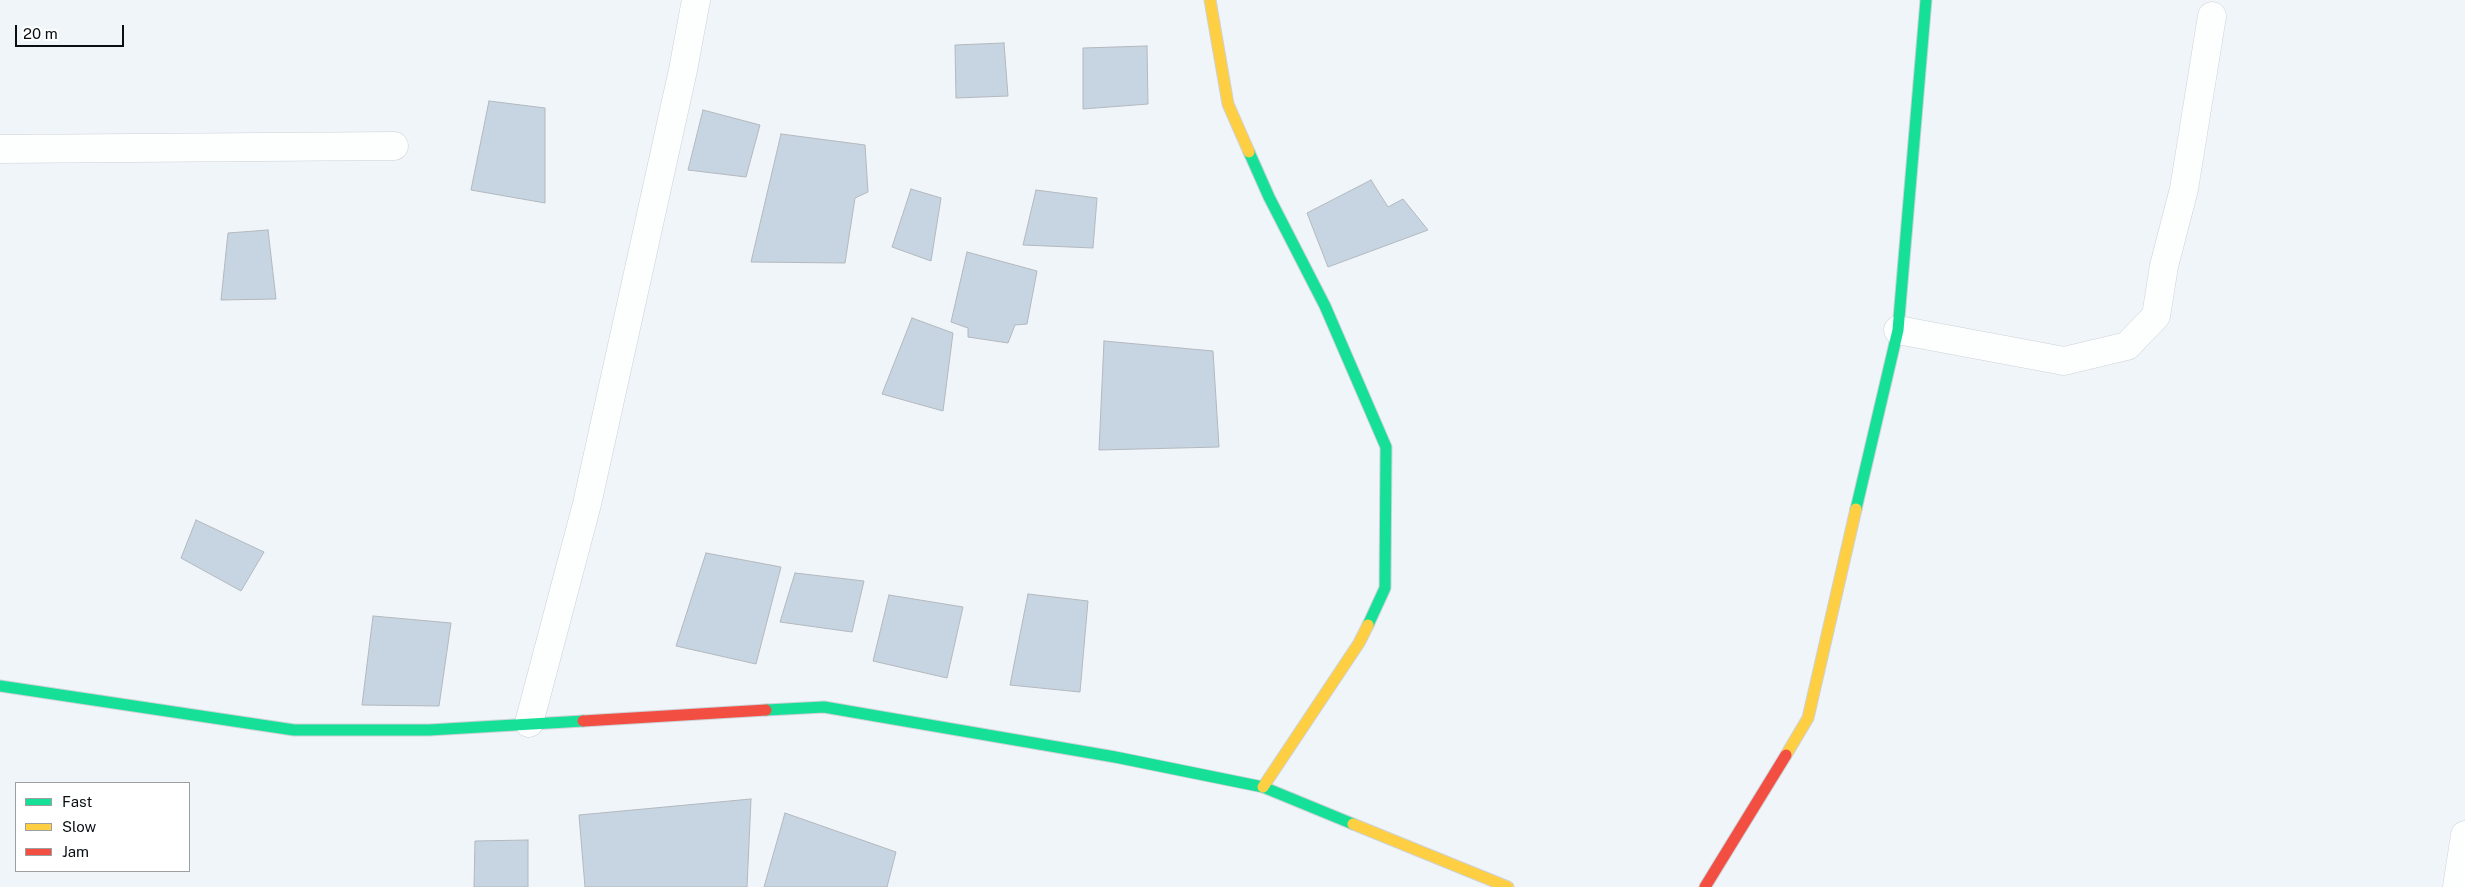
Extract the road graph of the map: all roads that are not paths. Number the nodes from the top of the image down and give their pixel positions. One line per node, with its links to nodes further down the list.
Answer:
1 (696, 0): 9 (street)
2 (1210, 0): 10 (street)
3 (1926, 0): 7 (street)
4 (2212, 16): 7 (street)
5 (394, 146): 6 (street)
6 (0, 149)
7 (1898, 330): 13 (street)
8 (0, 686): 9 (street)
9 (529, 723): 10 (street)
10 (1263, 787): 12 (street)
11 (2465, 835): 14 (street)
12 (1508, 887)
13 (1706, 887)
14 (2458, 887)

